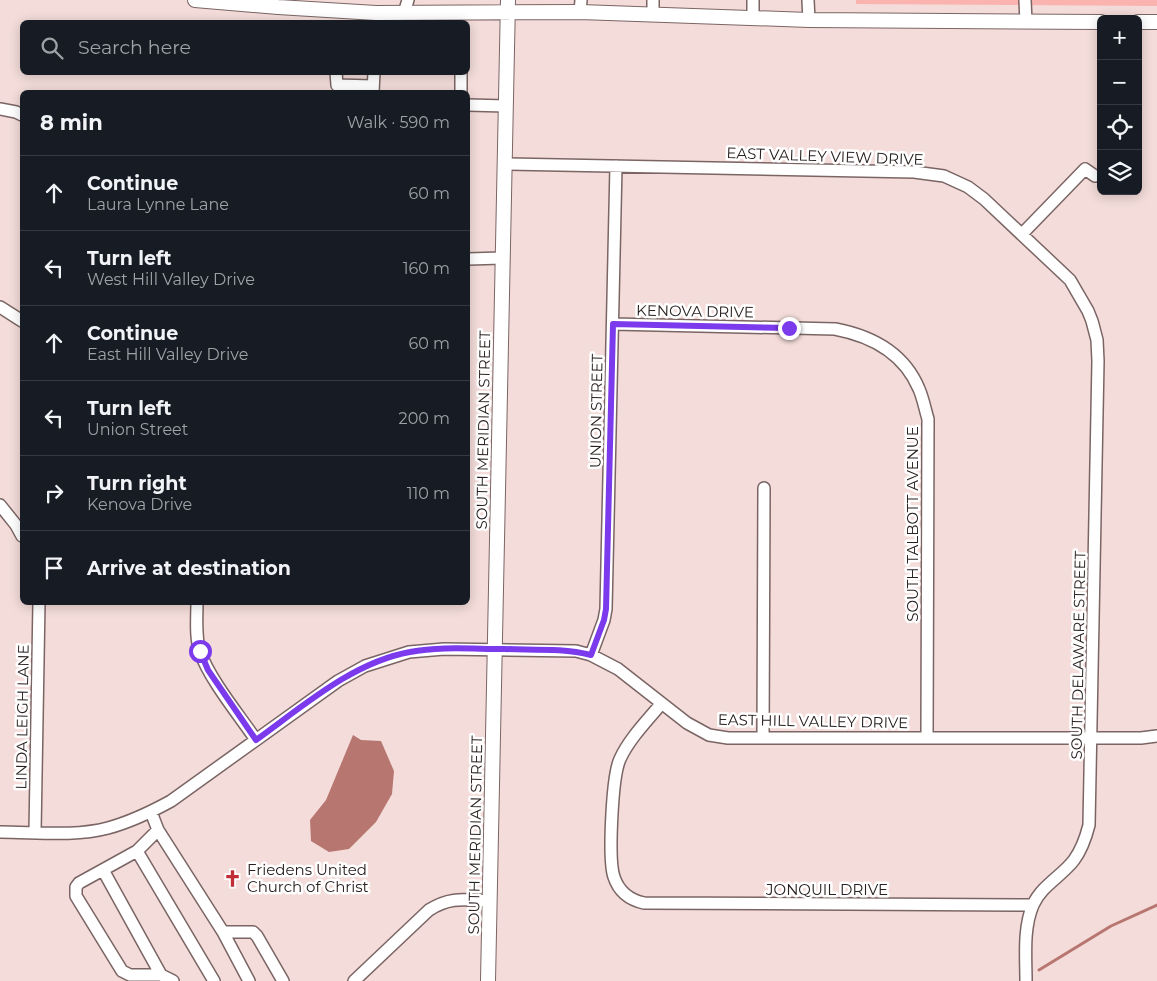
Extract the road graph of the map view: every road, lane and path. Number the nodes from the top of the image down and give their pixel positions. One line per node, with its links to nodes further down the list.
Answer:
1 (195, 0): 6 (main road)
2 (653, 0): 10 (street)
3 (753, 0): 12 (street)
4 (808, 0): 13 (street)
5 (1025, 0): 14 (street)
6 (247, 2): 11 (main road)
7 (508, 6): 8 (main road); 9 (main road); 24 (main road, SOUTH MERIDIAN STREET)
8 (581, 6): 10 (main road)
9 (406, 7): 11 (main road)
10 (653, 14): 12 (main road)
11 (376, 18)
12 (753, 18): 13 (main road)
13 (810, 20): 14 (main road)
14 (1026, 22): 15 (main road)
15 (1097, 22)
16 (1142, 22): 17 (main road)
17 (1157, 22)
18 (336, 75): 21 (street)
19 (374, 75): 21 (street)
20 (461, 75): 22 (street)
21 (373, 89)
22 (461, 90)
23 (470, 105): 24 (street)
24 (506, 106): 27 (main road, SOUTH MERIDIAN STREET)
25 (0, 109): 26 (street)
26 (20, 114)
27 (504, 164): 28 (street, EAST VALLEY VIEW DRIVE); 32 (main road, SOUTH MERIDIAN STREET)
28 (616, 166): 30 (street, EAST VALLEY VIEW DRIVE); 36 (street, UNION STREET)
29 (1095, 176): 30 (street)
30 (1022, 234): 34 (street, EAST VALLEY VIEW DRIVE)
31 (470, 258): 32 (street)
32 (502, 258): 43 (main road, SOUTH MERIDIAN STREET)
33 (0, 307): 35 (street)
34 (1088, 311): 49 (street, SOUTH DELAWARE STREET)
35 (20, 320)
36 (613, 324): 37 (street, KENOVA DRIVE); 44 (street, UNION STREET)
37 (865, 336): 48 (street, SOUTH TALBOTT AVENUE)
38 (764, 488): 47 (street)
39 (0, 505): 40 (street)
40 (20, 532)
41 (39, 605): 54 (street, LINDA LEIGH LANE)
42 (197, 605): 50 (street)
43 (495, 649): 44 (street, EAST HILL VALLEY DRIVE); 50 (street, EAST HILL VALLEY DRIVE); 57 (main road, SOUTH MERIDIAN STREET)
44 (591, 655): 45 (street, EAST HILL VALLEY DRIVE)
45 (661, 704): 47 (street, EAST HILL VALLEY DRIVE); 58 (street, JONQUIL DRIVE)
46 (1157, 736): 49 (street, EAST HILL VALLEY DRIVE)
47 (763, 737): 48 (street, EAST HILL VALLEY DRIVE)
48 (927, 738): 49 (street, EAST HILL VALLEY DRIVE)
49 (1091, 738): 58 (street, SOUTH DELAWARE STREET)
50 (256, 740): 51 (street, EAST HILL VALLEY DRIVE)
51 (151, 812): 52 (street); 54 (street, EAST HILL VALLEY DRIVE)
52 (158, 830): 55 (street); 59 (street)
53 (0, 832): 54 (street, EAST HILL VALLEY DRIVE)
54 (35, 832)
55 (137, 851): 56 (street); 63 (street)
56 (103, 870): 60 (street); 60 (street)
57 (490, 901): 66 (street); 67 (main road, SOUTH MERIDIAN STREET)
58 (1033, 904): 68 (street, SOUTH DELAWARE STREET)
59 (222, 932): 64 (street); 65 (street)
60 (161, 975): 61 (street)
61 (174, 981)
62 (203, 981): 63 (street)
63 (214, 981)
64 (248, 981)
65 (283, 981)
66 (354, 981)
67 (488, 981)
68 (1026, 981)

